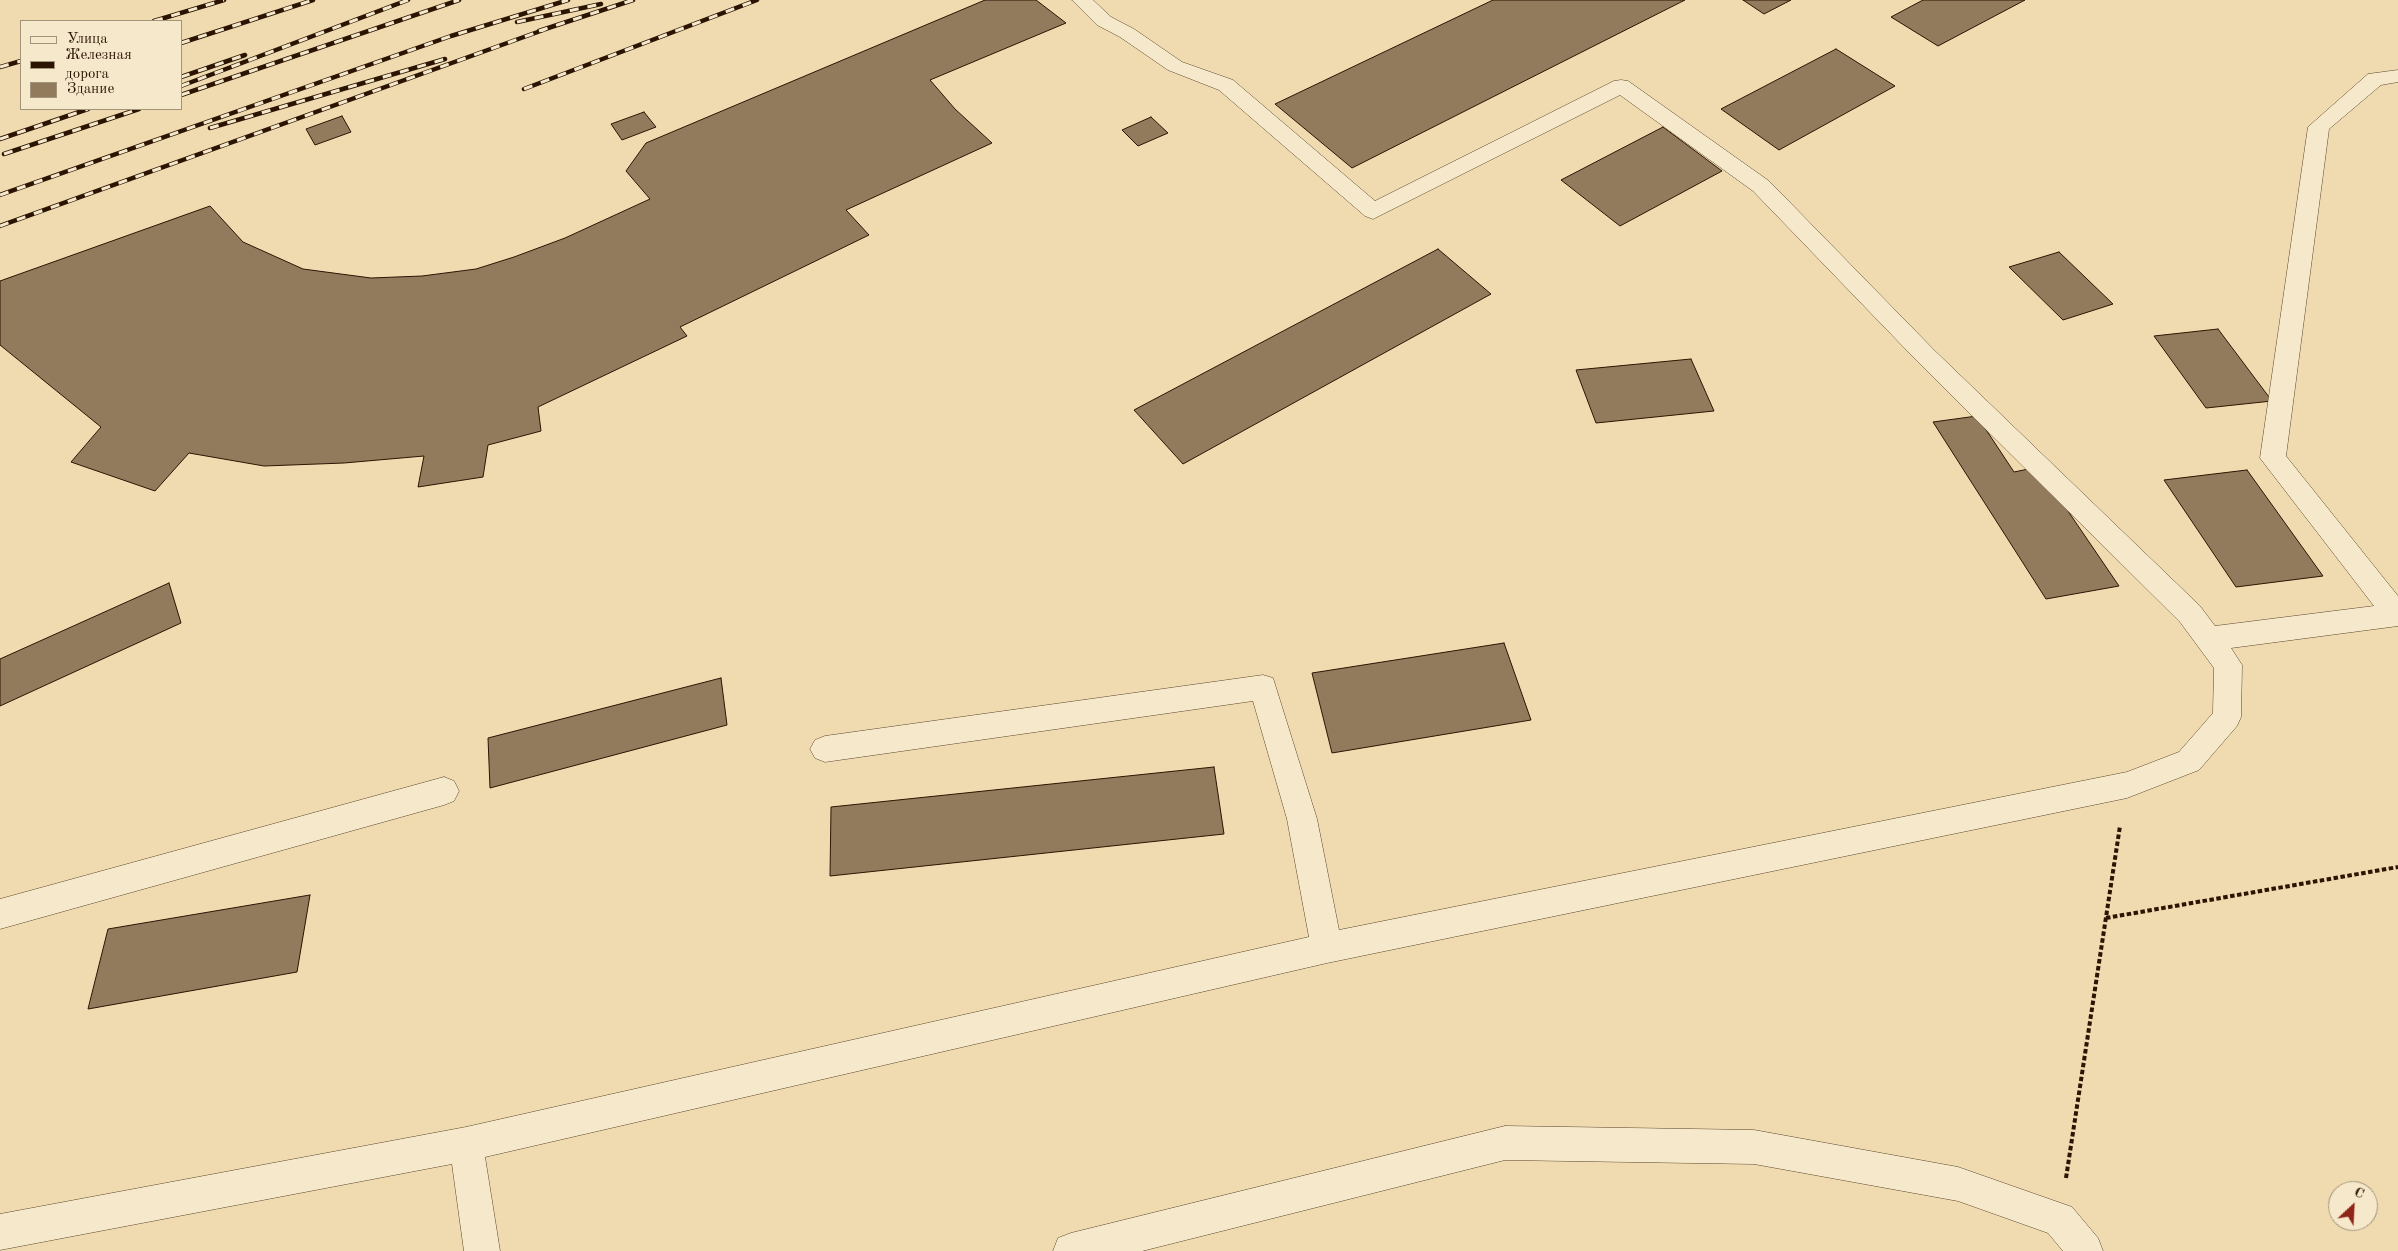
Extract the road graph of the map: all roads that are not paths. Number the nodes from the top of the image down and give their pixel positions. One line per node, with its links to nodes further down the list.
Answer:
1 (1082, 0): 3 (lane)
2 (2398, 76): 3 (lane)
3 (2209, 639): 7 (lane)
4 (825, 749): 7 (lane)
5 (444, 791): 6 (lane)
6 (0, 914)
7 (1327, 948): 8 (lane)
8 (466, 1144): 9 (lane); 10 (lane)
9 (0, 1232)
10 (482, 1251)
11 (1071, 1251): 12 (lane)
12 (2085, 1251)

